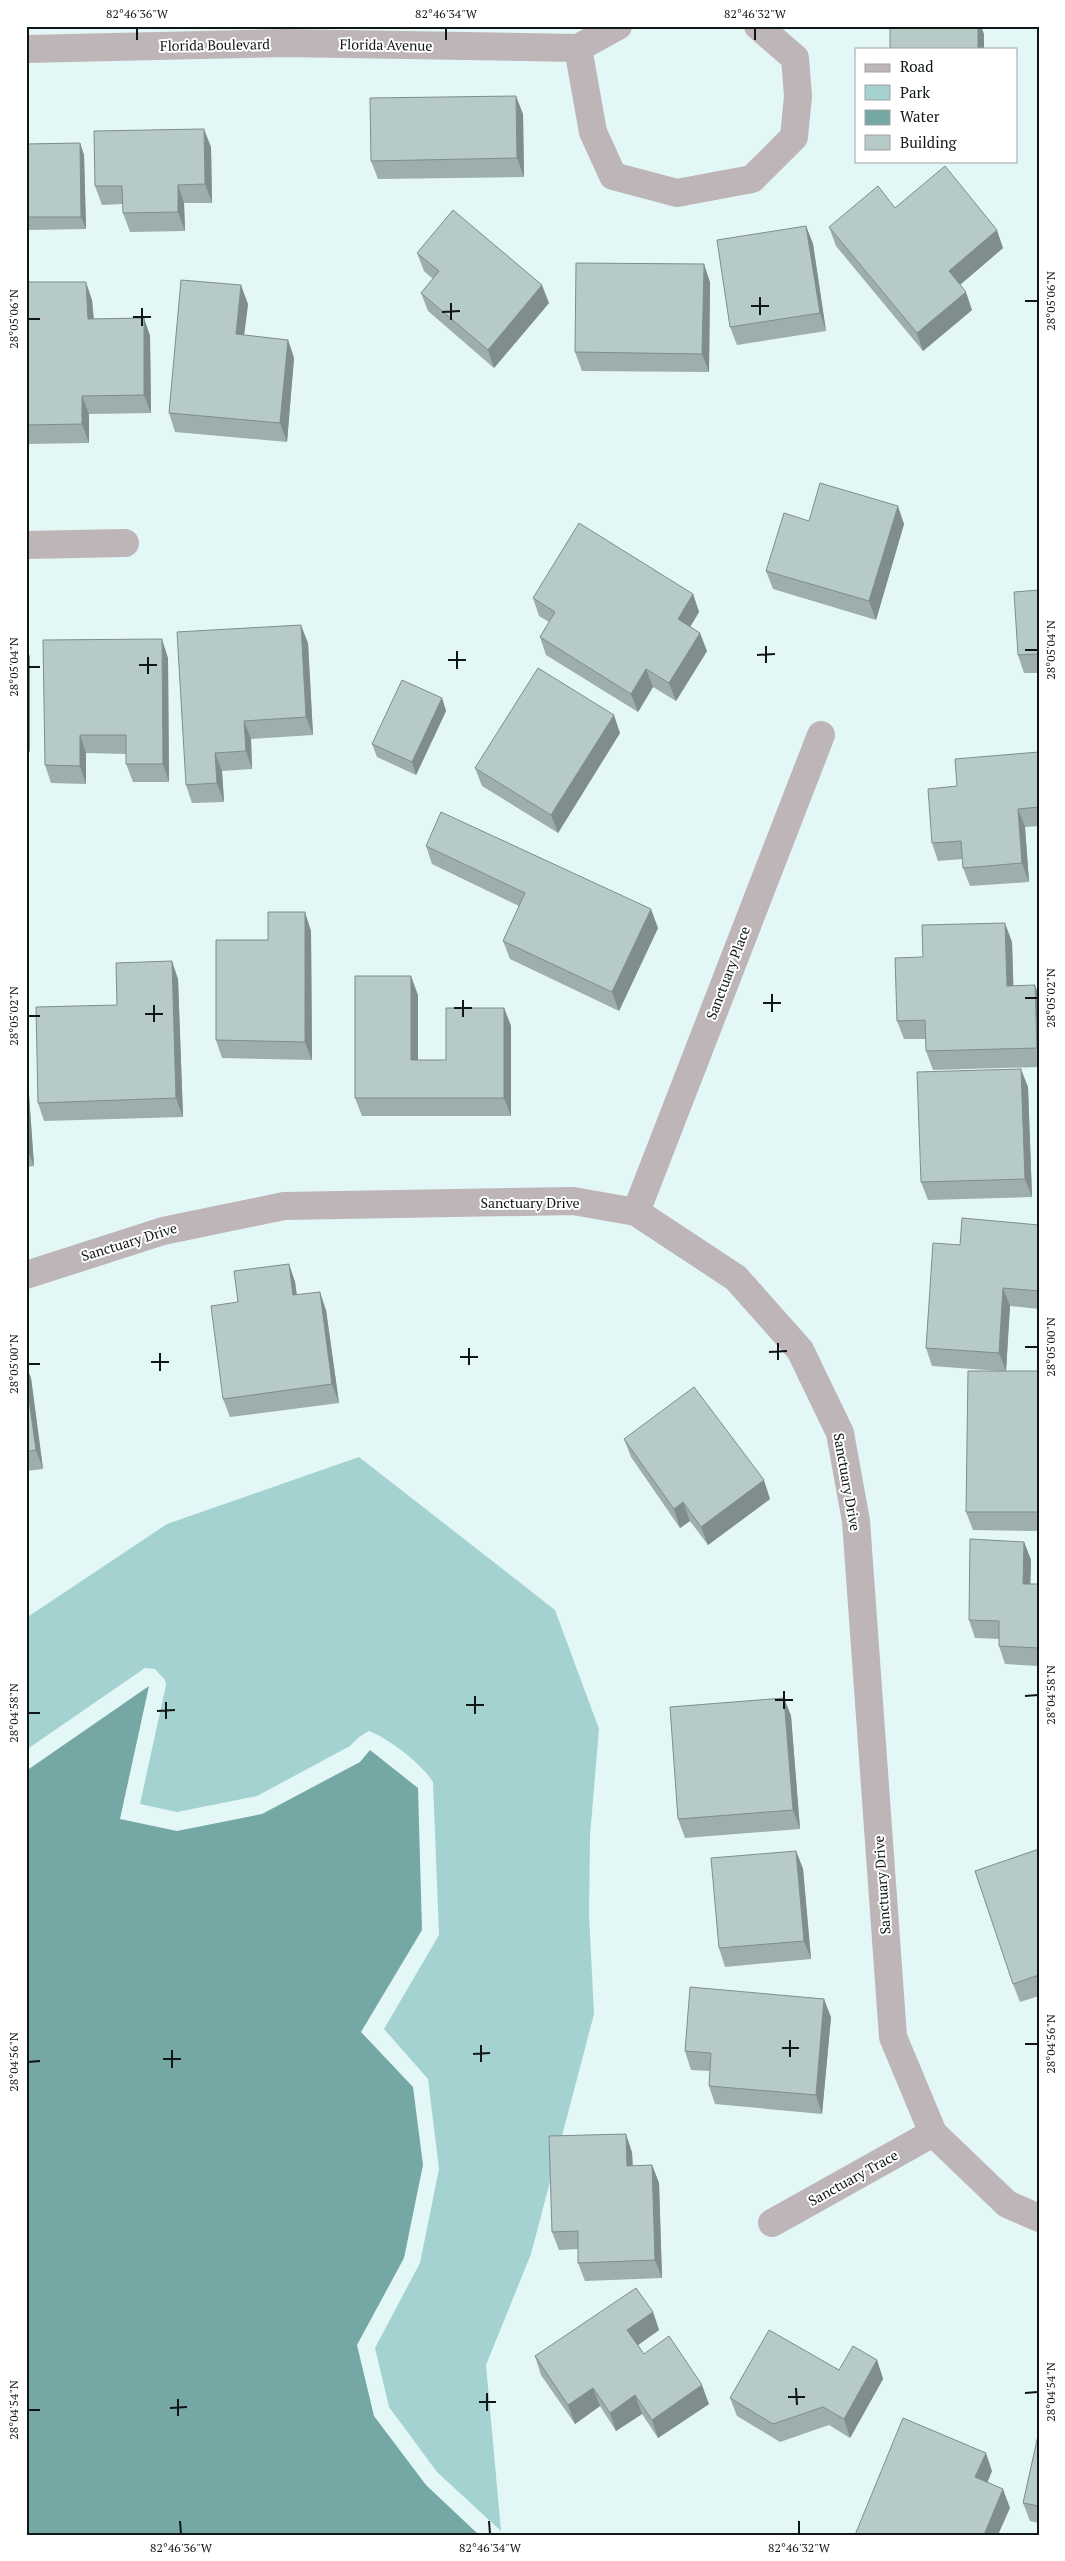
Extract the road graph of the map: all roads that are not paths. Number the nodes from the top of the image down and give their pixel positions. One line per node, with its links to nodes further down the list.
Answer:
1 (618, 26): 4 (street, Florida Avenue)
2 (758, 26): 4 (street)
3 (284, 35): 4 (street, Florida Avenue); 5 (street, Florida Boulevard)
4 (578, 48)
5 (26, 49)
6 (125, 543): 7 (street)
7 (26, 545)
8 (821, 735): 9 (street, Sanctuary Place)
9 (636, 1212): 10 (street, Sanctuary Drive); 11 (street, Sanctuary Drive)
10 (26, 1275)
11 (933, 2133): 12 (street, Sanctuary Drive); 13 (street, Sanctuary Trace)
12 (1039, 2218)
13 (772, 2223)

